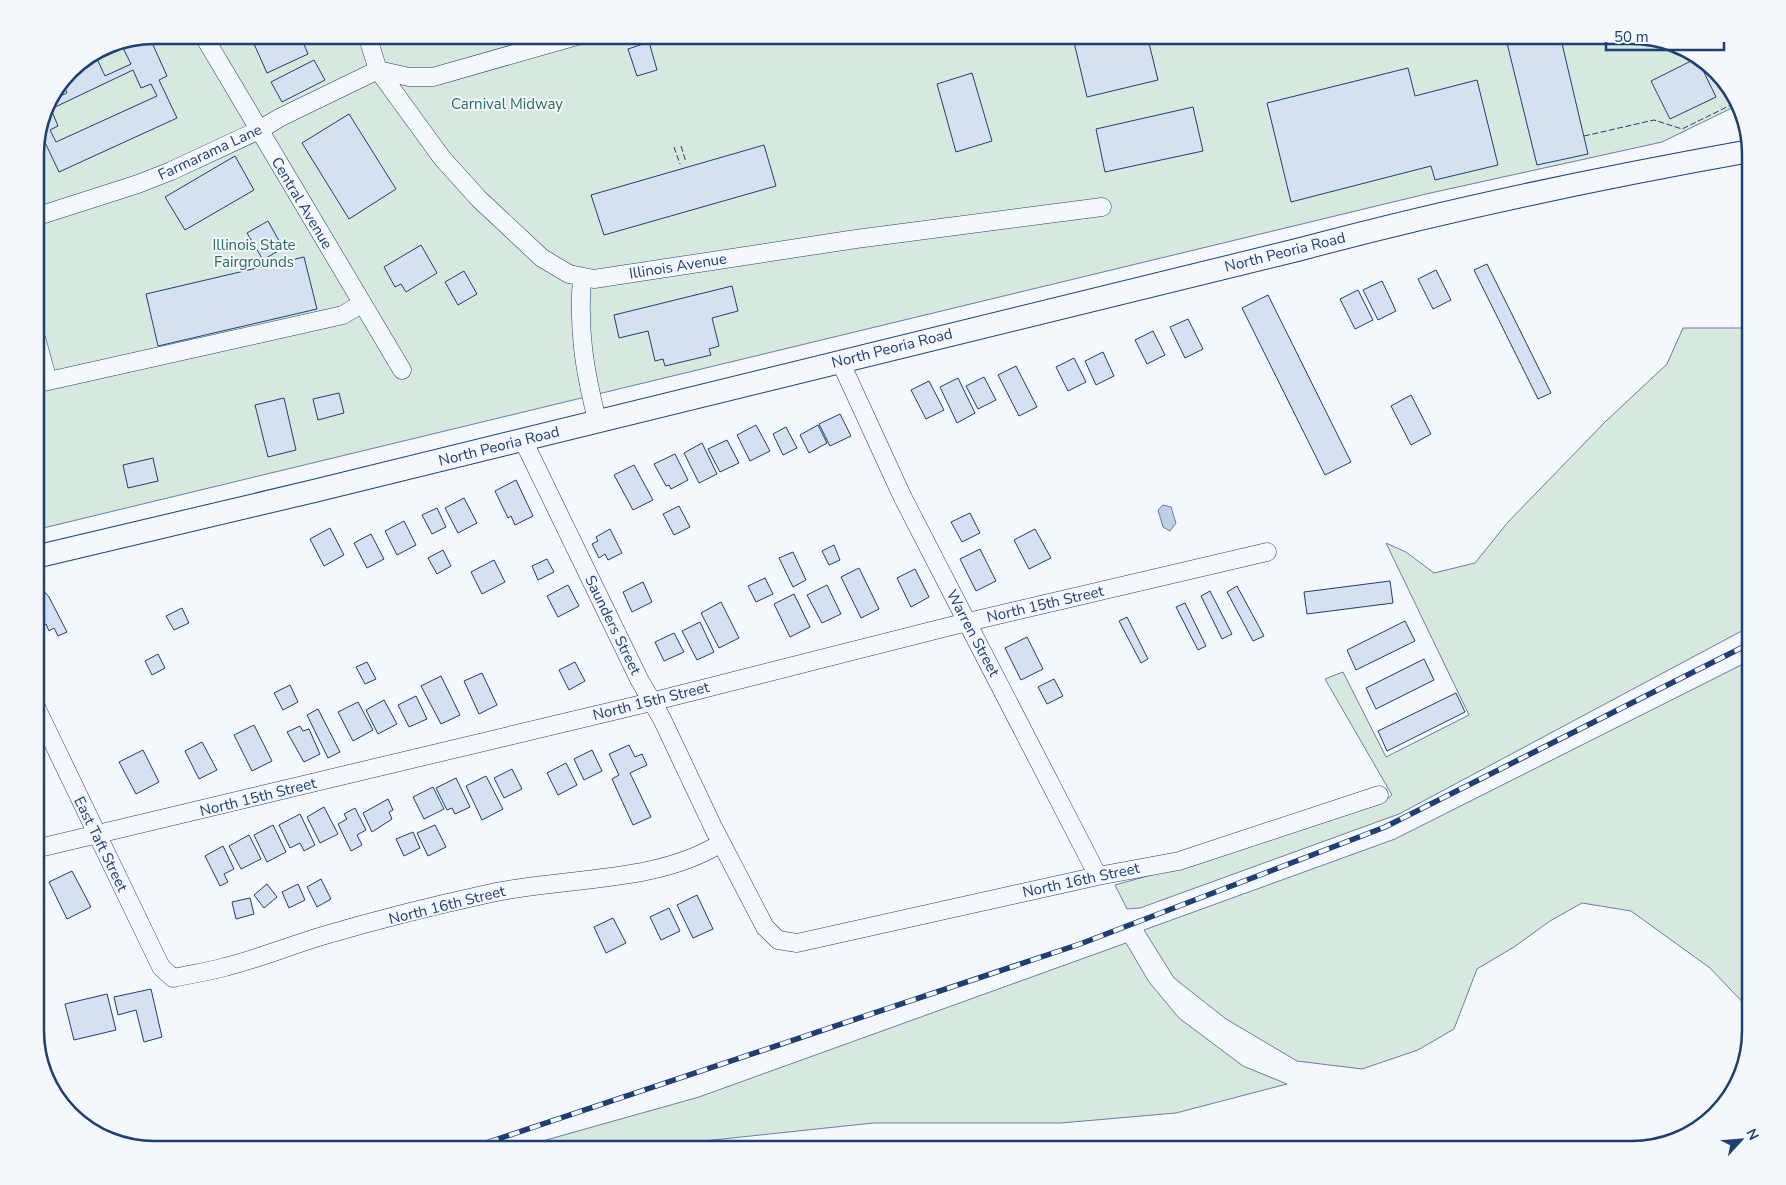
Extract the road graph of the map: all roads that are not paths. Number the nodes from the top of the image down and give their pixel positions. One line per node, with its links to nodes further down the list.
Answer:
1 (208, 44): 5 (street, Central Avenue)
2 (370, 44): 4 (street, Illinois Avenue)
3 (548, 44): 4 (street)
4 (378, 70): 5 (street, Farmarama Lane); 9 (street, Illinois Avenue)
5 (258, 130): 8 (street, Farmarama Lane); 10 (street, Central Avenue)
6 (1742, 152): 11 (main road, North Peoria Road)
7 (1102, 207): 9 (street, Illinois Avenue)
8 (44, 213)
9 (582, 277): 14 (street)
10 (361, 304): 12 (street, Central Avenue); 13 (street)
11 (840, 361): 14 (main road, North Peoria Road); 18 (street, Warren Street)
12 (402, 370)
13 (44, 382)
14 (597, 420): 15 (main road, North Peoria Road)
15 (523, 440): 17 (main road, North Peoria Road); 19 (street, Saunders Street)
16 (1267, 552): 18 (street, North 15th Street)
17 (44, 555)
18 (969, 622): 19 (street, North 15th Street); 25 (street, Warren Street)
19 (651, 702): 22 (street, North 15th Street); 23 (street, Saunders Street)
20 (44, 724): 22 (street, East Taft Street)
21 (1378, 795): 25 (street, North 16th Street)
22 (96, 834): 24 (street, North 15th Street); 27 (street, East Taft Street)
23 (721, 843): 26 (street, Saunders Street); 27 (street, North 16th Street)
24 (44, 847)
25 (1098, 876): 26 (street, North 16th Street)
26 (778, 940)
27 (173, 978)

